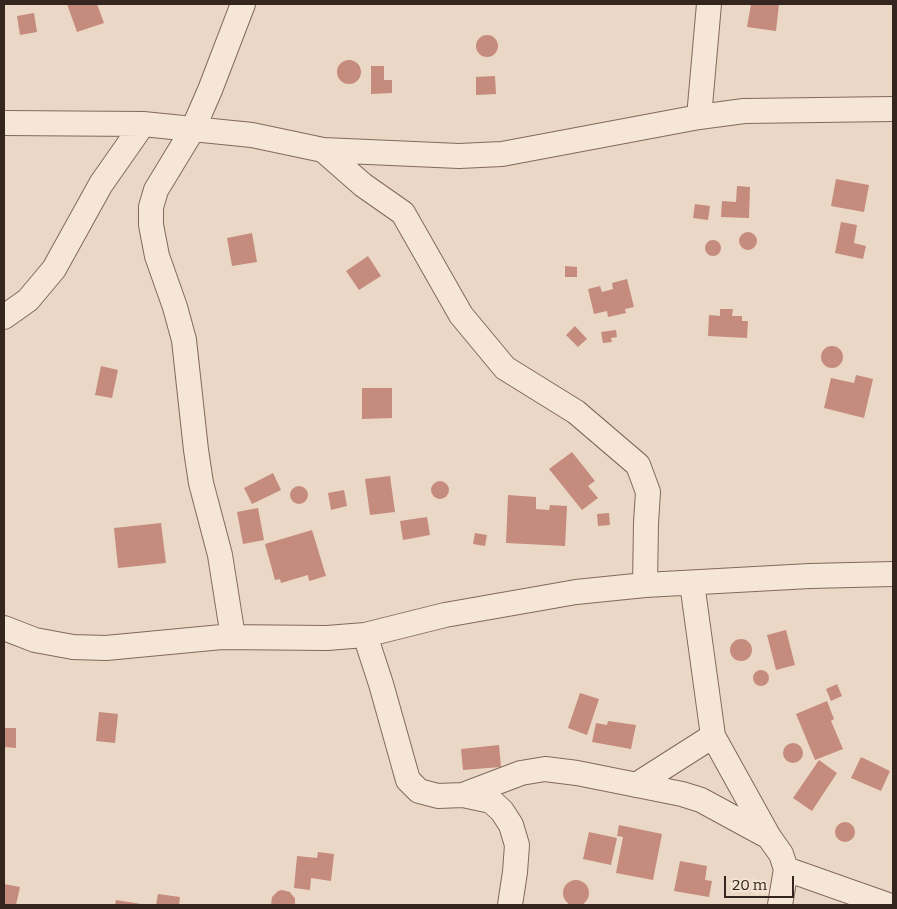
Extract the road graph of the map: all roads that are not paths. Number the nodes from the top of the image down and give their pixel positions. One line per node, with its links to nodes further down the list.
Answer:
1 (243, 4): 7 (street)
2 (709, 4): 4 (street)
3 (893, 109): 4 (street)
4 (699, 117): 8 (street)
5 (4, 123): 6 (street)
6 (143, 124): 7 (street); 9 (street)
7 (193, 129): 8 (street); 15 (street)
8 (323, 150): 12 (street)
9 (4, 317)
10 (893, 574): 11 (street)
11 (692, 583): 12 (street); 16 (street)
12 (645, 585): 14 (street)
13 (4, 628): 15 (street)
14 (365, 635): 15 (street); 18 (street)
15 (233, 637)
16 (713, 736): 17 (street); 19 (street)
17 (636, 785): 18 (street); 19 (street)
18 (462, 795): 21 (street)
19 (770, 837): 20 (street)
20 (786, 869): 22 (street); 23 (street)
21 (510, 905)
22 (780, 905)
23 (888, 905)

